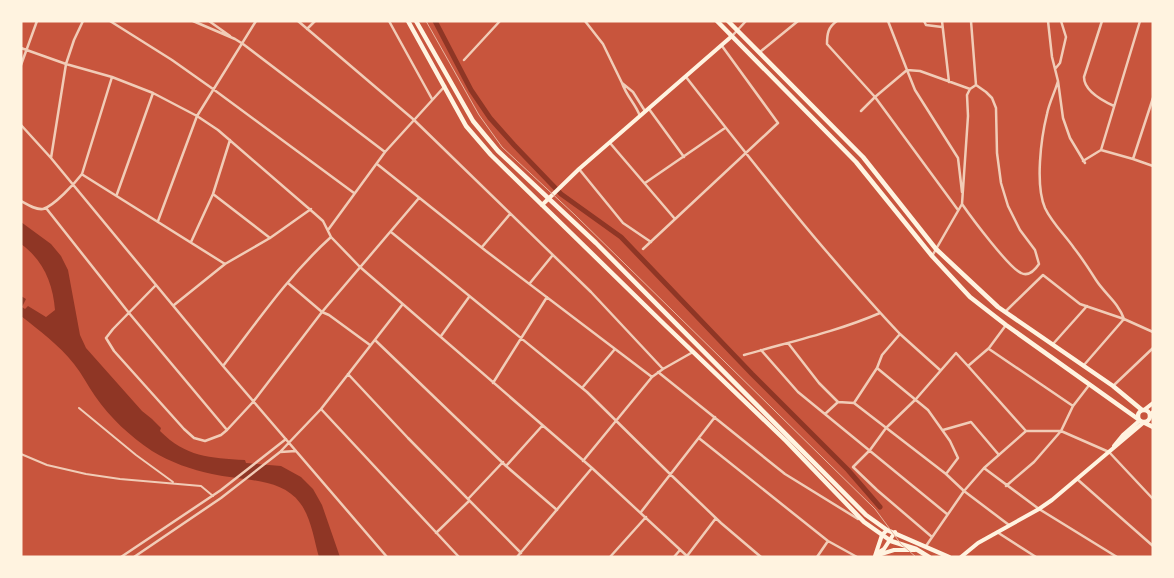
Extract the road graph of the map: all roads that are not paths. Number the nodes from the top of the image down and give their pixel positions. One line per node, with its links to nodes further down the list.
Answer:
1 (37, 21): 35 (street)
2 (83, 21): 38 (street)
3 (110, 21): 49 (street)
4 (193, 21): 31 (street)
5 (209, 21): 31 (street)
6 (256, 21): 32 (street)
7 (298, 21): 28 (street)
8 (314, 21): 28 (street)
9 (389, 21): 54 (street)
10 (408, 21): 48 (main road)
11 (416, 21): 82 (main road)
12 (500, 21): 37 (street)
13 (585, 21): 46 (street)
14 (717, 21): 30 (main road)
15 (728, 21): 29 (main road)
16 (746, 21): 29 (street)
17 (798, 21): 36 (street)
18 (837, 21): 52 (street)
19 (888, 21): 41 (street)
20 (924, 21): 27 (street)
21 (942, 21): 27 (street)
22 (971, 21): 47 (street)
23 (1048, 21): 40 (street)
24 (1061, 21): 40 (street)
25 (1102, 21): 55 (street)
26 (1140, 21): 55 (street)
27 (942, 27): 44 (street)
28 (307, 29): 60 (street)
29 (737, 30): 30 (street); 36 (main road)
30 (732, 36): 33 (main road); 102 (main road)
31 (235, 39): 32 (street)
32 (243, 44): 49 (street); 66 (street)
33 (722, 46): 43 (main road); 67 (street)
34 (21, 48): 35 (street)
35 (26, 50): 38 (street); 39 (street)
36 (760, 52): 100 (main road)
37 (464, 60)
38 (66, 64): 42 (street); 69 (street)
39 (21, 65)
40 (1055, 69): 45 (street)
41 (907, 70): 44 (street); 52 (street); 81 (street)
42 (112, 77): 51 (street); 74 (street)
43 (686, 77): 56 (main road); 62 (street)
44 (949, 82): 50 (street)
45 (1058, 82): 65 (street); 117 (street)
46 (622, 83): 56 (street); 59 (street)
47 (976, 85): 50 (street); 84 (street)
48 (445, 86): 54 (street); 85 (main road)
49 (213, 89): 58 (street); 77 (street)
50 (970, 89): 81 (street)
51 (153, 93): 58 (street); 78 (street)
52 (875, 97): 57 (street); 88 (street)
53 (1153, 98): 70 (street)
54 (432, 99): 60 (street)
55 (1114, 106): 65 (street)
56 (648, 111): 59 (main road); 68 (street)
57 (861, 111)
58 (197, 116): 63 (street); 91 (street)
59 (640, 117): 64 (main road)
60 (413, 119): 66 (street); 89 (street)
61 (21, 126): 69 (street)
62 (726, 128): 67 (street); 68 (street)
63 (230, 140): 79 (street); 87 (street)
64 (610, 143): 73 (main road); 75 (street)
65 (1101, 150): 70 (street)
66 (385, 152): 71 (street)
67 (745, 153): 90 (street); 116 (street)
68 (684, 156): 75 (street)
69 (51, 158): 76 (street)
70 (1133, 159): 72 (street)
71 (376, 164): 77 (street); 80 (street)
72 (1153, 166)
73 (579, 170): 82 (main road); 97 (street)
74 (82, 174): 76 (street); 78 (street)
75 (645, 184): 90 (street)
76 (73, 185): 86 (street); 107 (street)
77 (354, 192): 92 (street)
78 (116, 194): 91 (street)
79 (213, 194): 95 (street); 96 (street)
80 (418, 198): 93 (street); 98 (street)
81 (963, 198): 84 (street)
82 (548, 199): 85 (main road); 198 (main road)
83 (21, 201): 86 (street)
84 (962, 204): 88 (street)
85 (542, 205): 131 (main road)
86 (46, 208): 115 (street)
87 (311, 209): 92 (street); 95 (street)
88 (958, 210): 100 (street)
89 (510, 214): 98 (street); 101 (street)
90 (675, 219): 97 (street)
91 (158, 221): 96 (street)
92 (328, 230): 94 (street)
93 (391, 232): 104 (street); 108 (street)
94 (331, 237): 104 (street); 105 (street)
95 (270, 238): 103 (street)
96 (191, 242): 103 (street)
97 (651, 242): 99 (street)
98 (482, 248): 106 (street)
99 (643, 249)
100 (936, 249): 102 (street); 113 (main road)
101 (552, 256): 106 (street); 137 (street)
102 (932, 256): 118 (main road)
103 (226, 264): 110 (street)
104 (360, 267): 111 (street); 114 (street)
105 (287, 283): 114 (street); 134 (street)
106 (530, 283): 109 (street)
107 (156, 285): 110 (street); 115 (street)
108 (469, 297): 121 (street); 122 (street)
109 (547, 297): 122 (street); 129 (street)
110 (174, 304): 134 (street)
111 (402, 305): 121 (street); 123 (street)
112 (1087, 306): 113 (street); 117 (street); 125 (street)
113 (1006, 311): 125 (main road)
114 (322, 312): 126 (street); 147 (street)
115 (129, 313): 163 (street); 163 (street)
116 (880, 313): 120 (street); 124 (street)
117 (1124, 319): 119 (street); 133 (street)
118 (1006, 326): 127 (street); 143 (main road)
119 (1153, 332)
120 (900, 334): 136 (street); 138 (street)
121 (440, 336): 142 (street)
122 (522, 338): 142 (street); 145 (street)
123 (375, 340): 126 (street); 177 (street)
124 (788, 344): 130 (street); 148 (street)
125 (1053, 344): 133 (main road)
126 (370, 345): 140 (street)
127 (989, 348): 135 (street); 151 (street)
128 (1153, 348): 144 (street)
129 (615, 349): 141 (street); 145 (street)
130 (760, 350): 132 (street); 155 (street)
131 (694, 352): 137 (street); 196 (main road)
132 (744, 355)
133 (1084, 365): 144 (main road)
134 (223, 366): 147 (street)
135 (968, 366): 138 (street); 165 (street)
136 (877, 368): 146 (street); 149 (street)
137 (663, 369): 139 (street)
138 (941, 370): 146 (street)
139 (658, 372): 141 (street); 157 (street)
140 (348, 374): 153 (street); 189 (street)
141 (652, 377): 158 (street)
142 (493, 383): 160 (street)
143 (1090, 384): 151 (street); 159 (main road)
144 (1113, 386): 154 (main road)
145 (582, 388): 158 (street)
146 (916, 399): 162 (street); 164 (street)
147 (254, 402): 163 (street); 167 (street)
148 (838, 402): 149 (street); 155 (street)
149 (854, 403): 162 (street)
150 (1153, 404): 154 (main road)
151 (1072, 406): 166 (street)
152 (79, 408): 184 (street)
153 (321, 409): 169 (street); 201 (street)
154 (1143, 410): 156 (main road); 159 (main road)
155 (825, 414): 170 (street)
156 (1151, 415): 159 (main road)
157 (716, 417): 168 (street); 196 (street)
158 (616, 420): 176 (street); 181 (street)
159 (1141, 421): 161 (main road); 173 (main road)
160 (542, 426): 176 (street); 178 (street)
161 (1153, 427)
162 (886, 428): 170 (street); 182 (street)
163 (227, 430)
164 (942, 430): 175 (street); 182 (street)
165 (1026, 431): 166 (street); 175 (street)
166 (1062, 431): 173 (street); 185 (street)
167 (286, 439): 169 (street); 187 (street)
168 (700, 439): 181 (street); 205 (street)
169 (290, 442): 171 (street); 172 (street)
170 (870, 450): 193 (street); 203 (street)
171 (297, 451): 172 (street); 215 (street)
172 (280, 452): 214 (street)
173 (1109, 452): 183 (main road); 188 (street)
174 (21, 454): 184 (street)
175 (999, 455): 180 (street)
176 (583, 461): 179 (street)
177 (502, 462): 178 (street); 189 (street)
178 (506, 466): 191 (street)
179 (592, 468): 191 (street); 192 (street)
180 (984, 468): 185 (street); 186 (street)
181 (670, 474): 192 (street); 195 (street)
182 (946, 474): 186 (street)
183 (1077, 479): 190 (main road); 206 (street)
184 (175, 484): 187 (street)
185 (1006, 486): 190 (street)
186 (964, 491): 193 (street); 197 (street)
187 (213, 496): 213 (street)
188 (1153, 499)
189 (469, 500): 201 (street); 210 (street)
190 (1039, 509): 197 (main road); 227 (street)
191 (557, 510): 210 (street)
192 (640, 512): 194 (street)
193 (947, 514): 203 (street)
194 (646, 517): 208 (street); 218 (street)
195 (716, 518): 211 (street); 220 (street)
196 (864, 522): 202 (main road)
197 (1009, 525): 200 (main road)
198 (887, 530): 199 (main road); 202 (main road)
199 (895, 532): 204 (main road); 207 (main road)
200 (997, 532): 225 (main road); 226 (street)
201 (436, 533): 216 (street)
202 (882, 534): 204 (main road); 212 (main road)
203 (932, 537): 207 (street)
204 (890, 540): 209 (main road); 212 (main road)
205 (828, 541): 221 (street); 222 (street)
206 (1153, 546)
207 (926, 547): 224 (main road)
208 (680, 550): 211 (street); 219 (street)
209 (916, 550): 212 (main road); 223 (main road)
210 (521, 553): 217 (street)
211 (688, 556)
212 (875, 556)
213 (121, 557)
214 (134, 557)
215 (387, 557)
216 (459, 557)
217 (517, 557)
218 (610, 557)
219 (674, 557)
220 (761, 557)
221 (817, 557)
222 (857, 557)
223 (929, 557)
224 (949, 557)
225 (962, 557)
226 (1036, 557)
227 (1117, 557)

